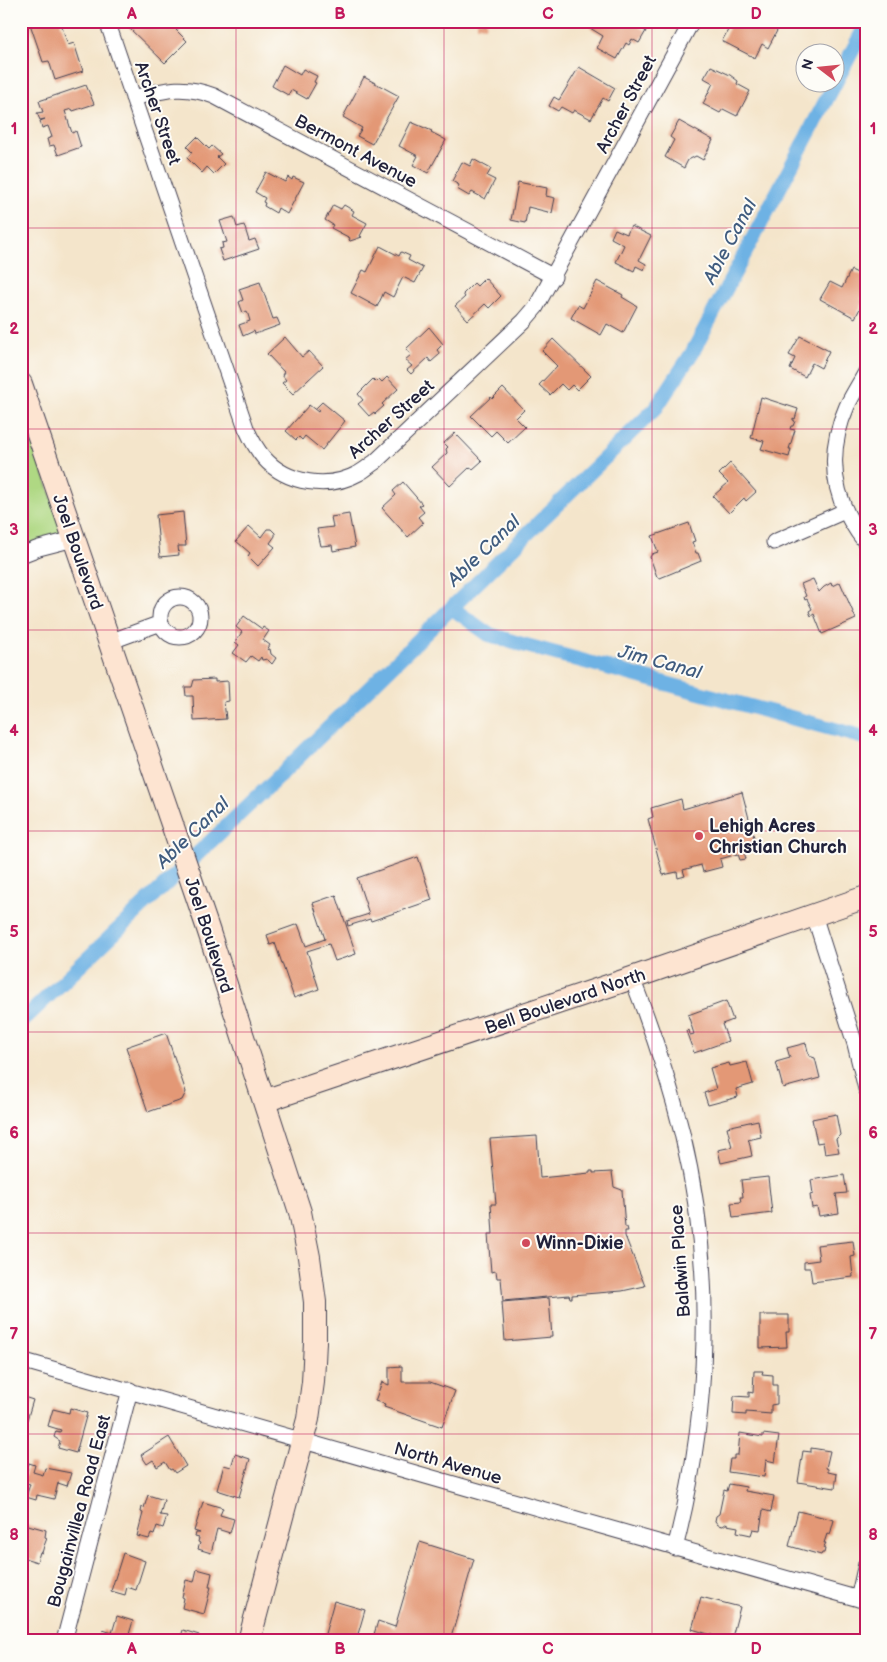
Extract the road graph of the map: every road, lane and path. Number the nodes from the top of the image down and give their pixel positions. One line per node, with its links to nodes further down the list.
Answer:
1 (107, 21): 3 (street, Archer Street)
2 (692, 21): 4 (street, Archer Street)
3 (133, 98): 4 (street, Bermont Avenue); 4 (street, Archer Street)
4 (554, 277)
5 (866, 372): 7 (street)
6 (21, 384): 8 (main road, Joel Boulevard)
7 (845, 511): 9 (street); 10 (street)
8 (74, 539): 11 (street); 13 (main road, Joel Boulevard)
9 (774, 542)
10 (866, 543)
11 (21, 555)
12 (161, 623): 13 (street)
13 (109, 642): 18 (main road, Joel Boulevard)
14 (866, 898): 15 (main road, Bell Boulevard North)
15 (814, 915): 16 (main road, Bell Boulevard North); 17 (street)
16 (632, 978): 18 (main road, Bell Boulevard North); 22 (street, Baldwin Place)
17 (866, 1089)
18 (264, 1101): 21 (main road, Joel Boulevard)
19 (21, 1360): 20 (street, North Avenue)
20 (130, 1390): 21 (street, North Avenue); 25 (street, Bougainvillea Road East)
21 (303, 1440): 22 (street, North Avenue); 26 (main road, Joel Boulevard)
22 (675, 1548): 24 (street, North Avenue)
23 (866, 1564): 24 (street)
24 (862, 1600)
25 (64, 1641)
26 (249, 1641)

